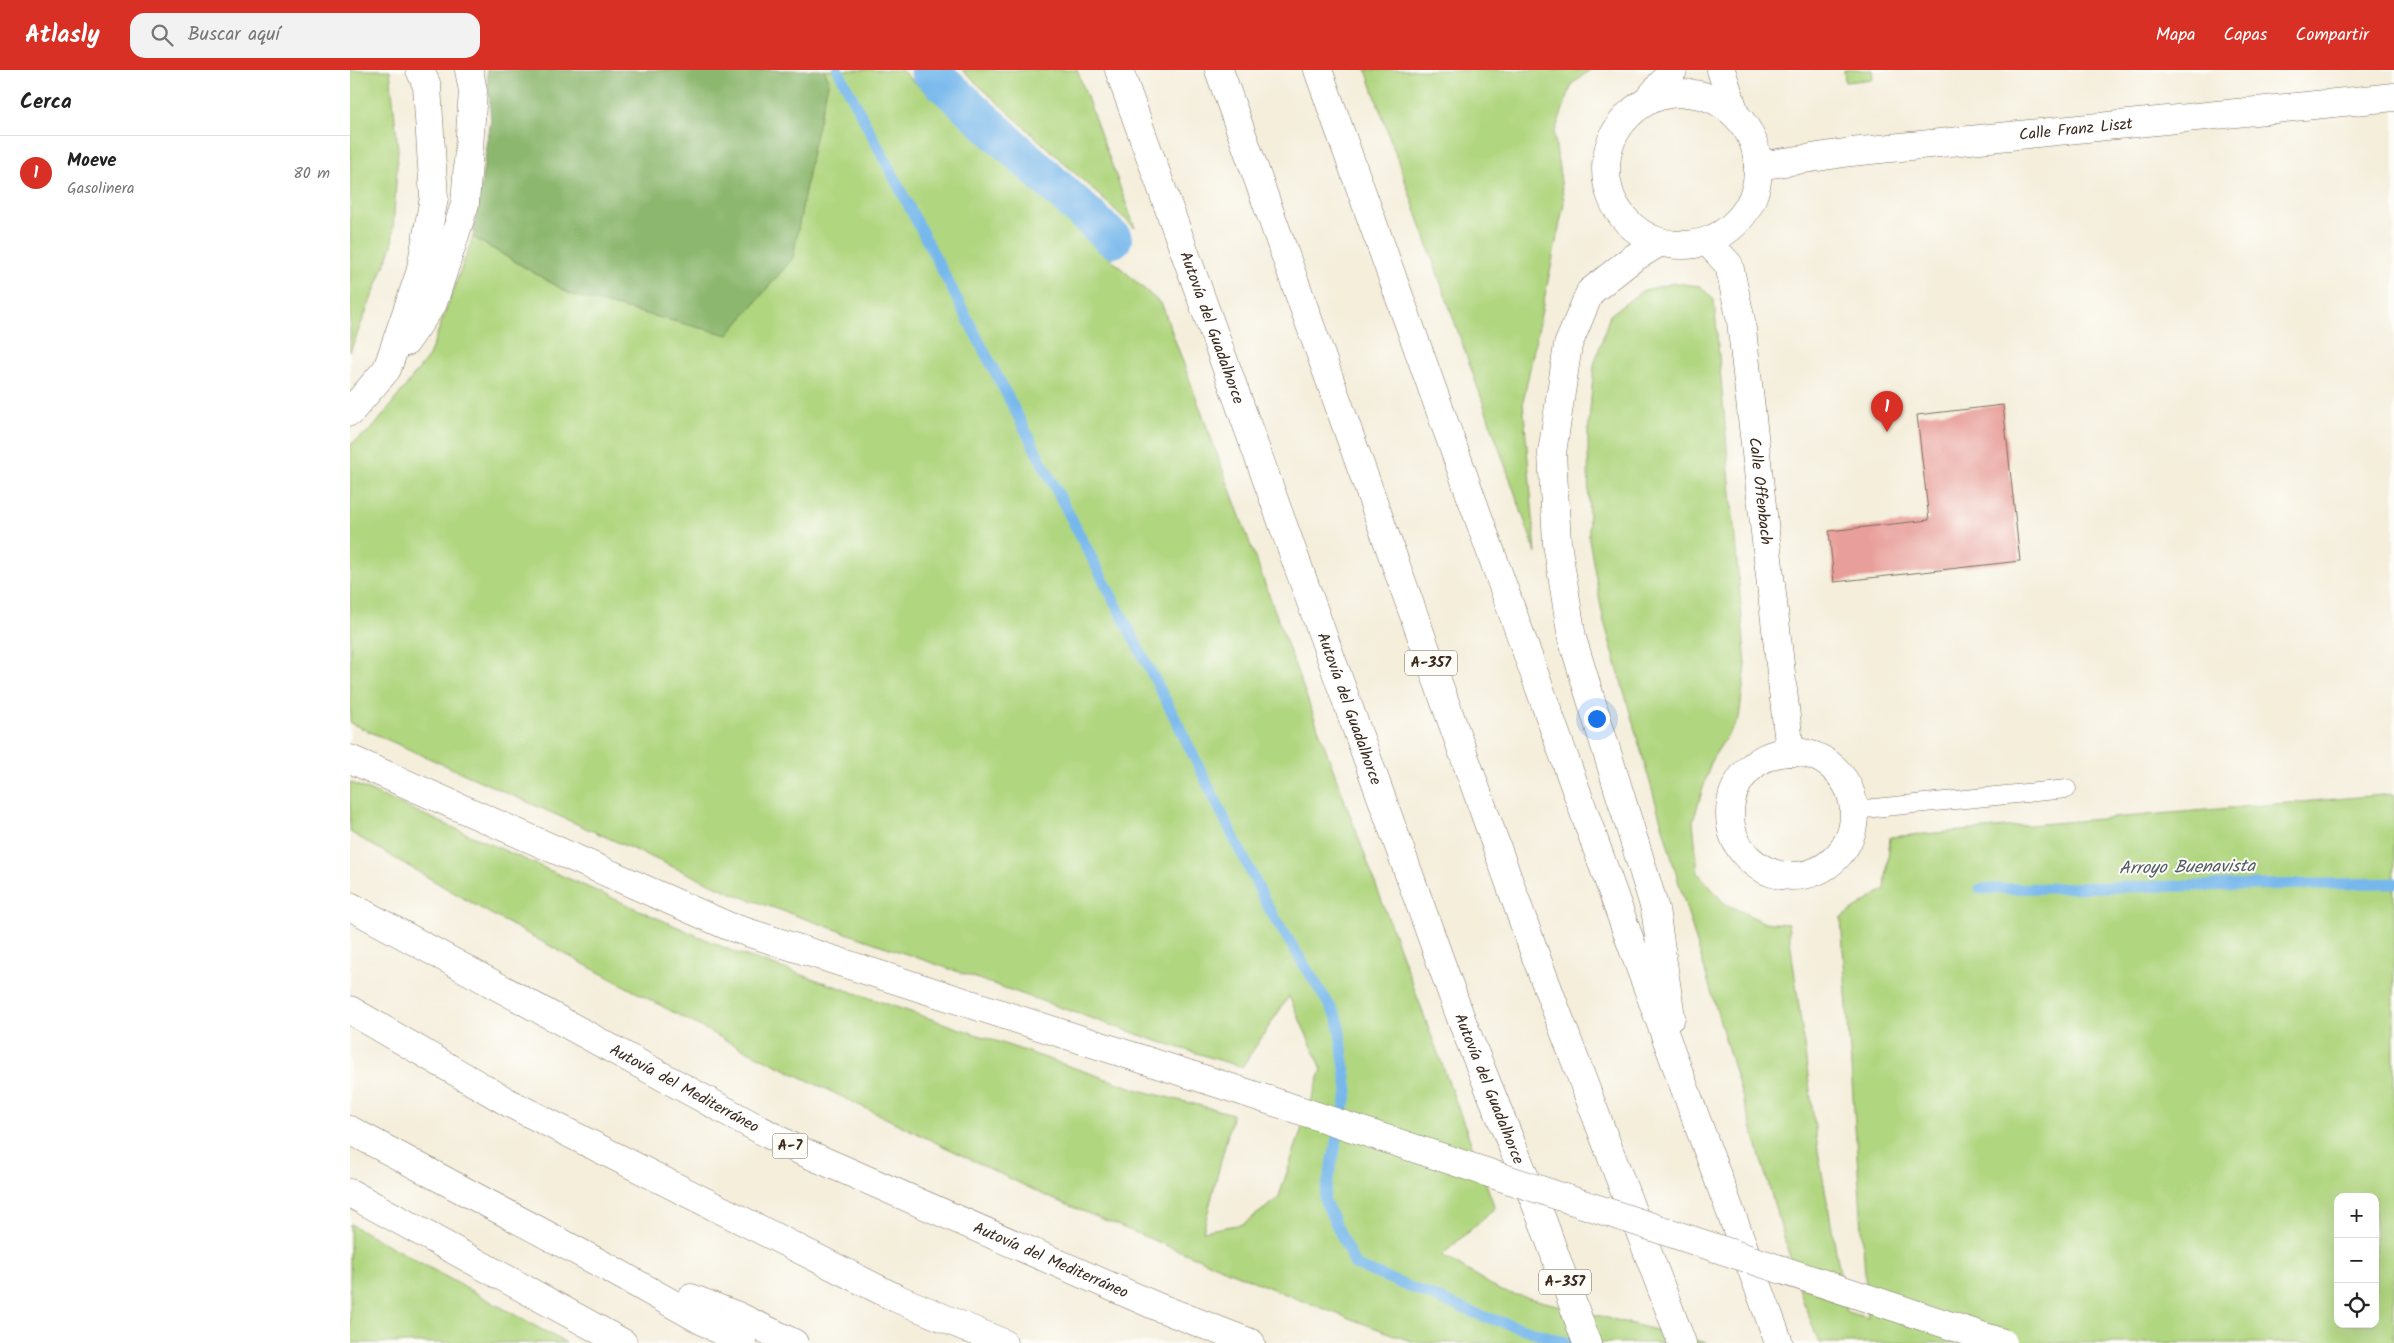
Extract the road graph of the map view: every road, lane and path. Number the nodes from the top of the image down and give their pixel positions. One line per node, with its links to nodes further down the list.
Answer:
1 (420, 70): 14 (main road)
2 (469, 70): 14 (main road)
3 (1119, 70): 31 (main road, Autovía del Guadalhorce / A-357)
4 (1220, 70): 32 (main road, A-357)
5 (1318, 70): 22 (main road)
6 (1673, 70): 9 (main road)
7 (1721, 70): 10 (main road)
8 (2394, 97): 11 (main road, Calle Franz Liszt)
9 (1648, 100): 10 (main road); 13 (main road)
10 (1735, 113): 11 (main road)
11 (1758, 166): 12 (main road)
12 (1707, 241): 13 (main road); 16 (main road, Calle Offenbach)
13 (1660, 242): 22 (main road)
14 (387, 369): 15 (main road)
15 (350, 412)
16 (1790, 752): 19 (main road); 19 (main road)
17 (350, 760): 34 (main road, bridge)
18 (2067, 789): 19 (lane)
19 (1854, 810)
20 (350, 906): 30 (main road, Autovía del Mediterráneo / A-7)
21 (350, 1010): 29 (main road)
22 (1681, 1078): 33 (main road)
23 (350, 1130): 25 (main road)
24 (350, 1193): 26 (main road)
25 (607, 1267): 27 (main road); 28 (main road)
26 (623, 1343)
27 (742, 1343)
28 (794, 1343)
29 (1003, 1343)
30 (1251, 1343)
31 (1587, 1343)
32 (1682, 1343)
33 (1779, 1343)
34 (2002, 1343)

